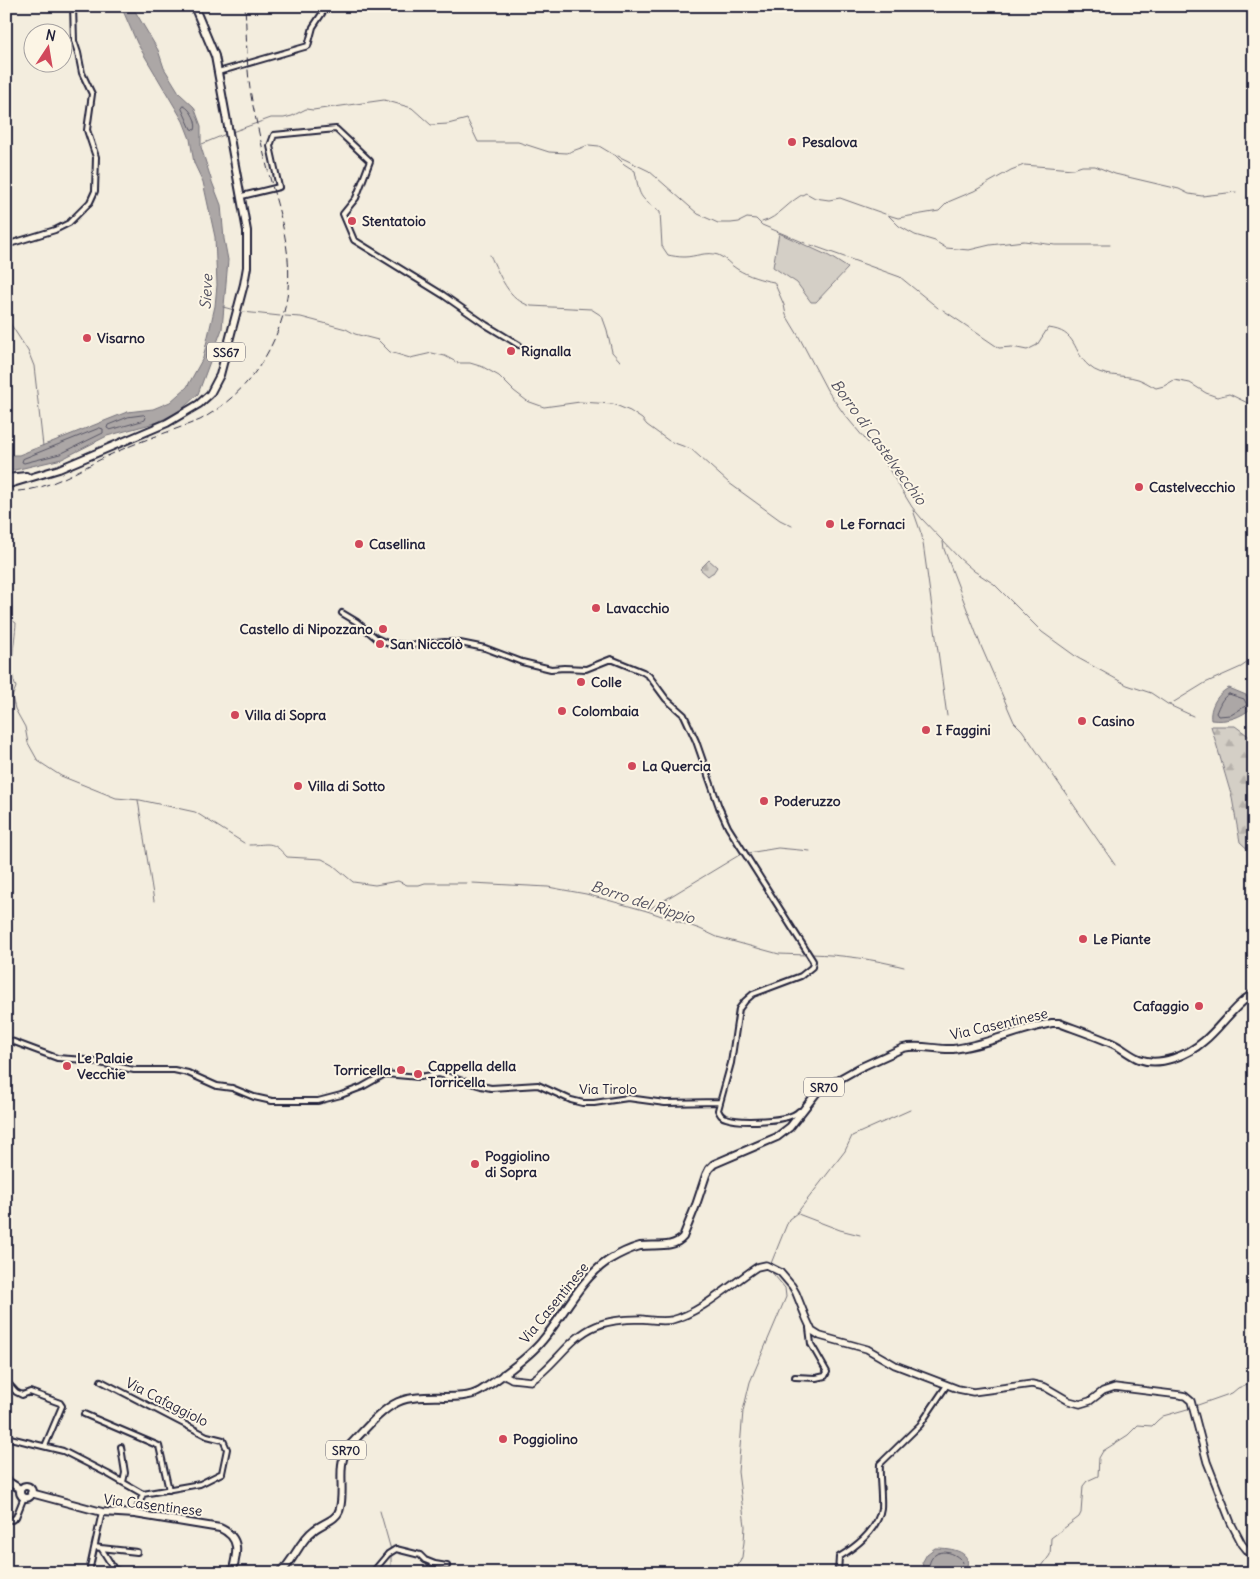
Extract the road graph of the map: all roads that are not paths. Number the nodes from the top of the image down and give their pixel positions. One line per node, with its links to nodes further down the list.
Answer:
1 (73, 6): 6 (street)
2 (194, 6): 4 (main road, SS67)
3 (327, 6): 4 (street)
4 (218, 72): 5 (main road, SS67)
5 (242, 196): 7 (street); 8 (main road, SS67)
6 (6, 244)
7 (518, 345)
8 (59, 469): 9 (main road); 10 (main road, SS67)
9 (6, 478)
10 (6, 485)
11 (342, 613): 14 (street)
12 (1254, 993): 15 (main road, Via Casentinese / SR70)
13 (6, 1039): 14 (street, Via Tirolo)
14 (719, 1102): 15 (street)
15 (802, 1112): 17 (main road, Via Casentinese / SR70)
16 (808, 1324): 17 (main road); 18 (street); 21 (main road)
17 (503, 1374): 44 (main road, Via Casentinese / SR70)
18 (795, 1377)
19 (6, 1381): 24 (street)
20 (101, 1381): 29 (street, Via Cafaggiolo)
21 (947, 1385): 39 (main road); 46 (street)
22 (84, 1414): 29 (street)
23 (6, 1437): 24 (street)
24 (45, 1446): 27 (street)
25 (121, 1446): 27 (street)
26 (6, 1480): 28 (main road, Via Casentinese)
27 (123, 1482): 31 (street)
28 (20, 1489): 30 (main road, Via Casentinese); 32 (main road)
29 (169, 1490): 31 (street, Via Cafaggiolo)
30 (31, 1493): 32 (main road); 33 (main road, Via Casentinese)
31 (143, 1494): 34 (street)
32 (24, 1497): 35 (street)
33 (102, 1512): 34 (main road, Via Casentinese); 36 (street)
34 (135, 1514): 43 (main road, Via Casentinese)
35 (6, 1519)
36 (94, 1547): 37 (street); 41 (street)
37 (101, 1548): 38 (street); 42 (street)
38 (137, 1552)
39 (1254, 1559)
40 (447, 1566): 45 (street)
41 (91, 1573)
42 (124, 1573)
43 (232, 1573)
44 (280, 1573)
45 (372, 1573)
46 (838, 1573)

